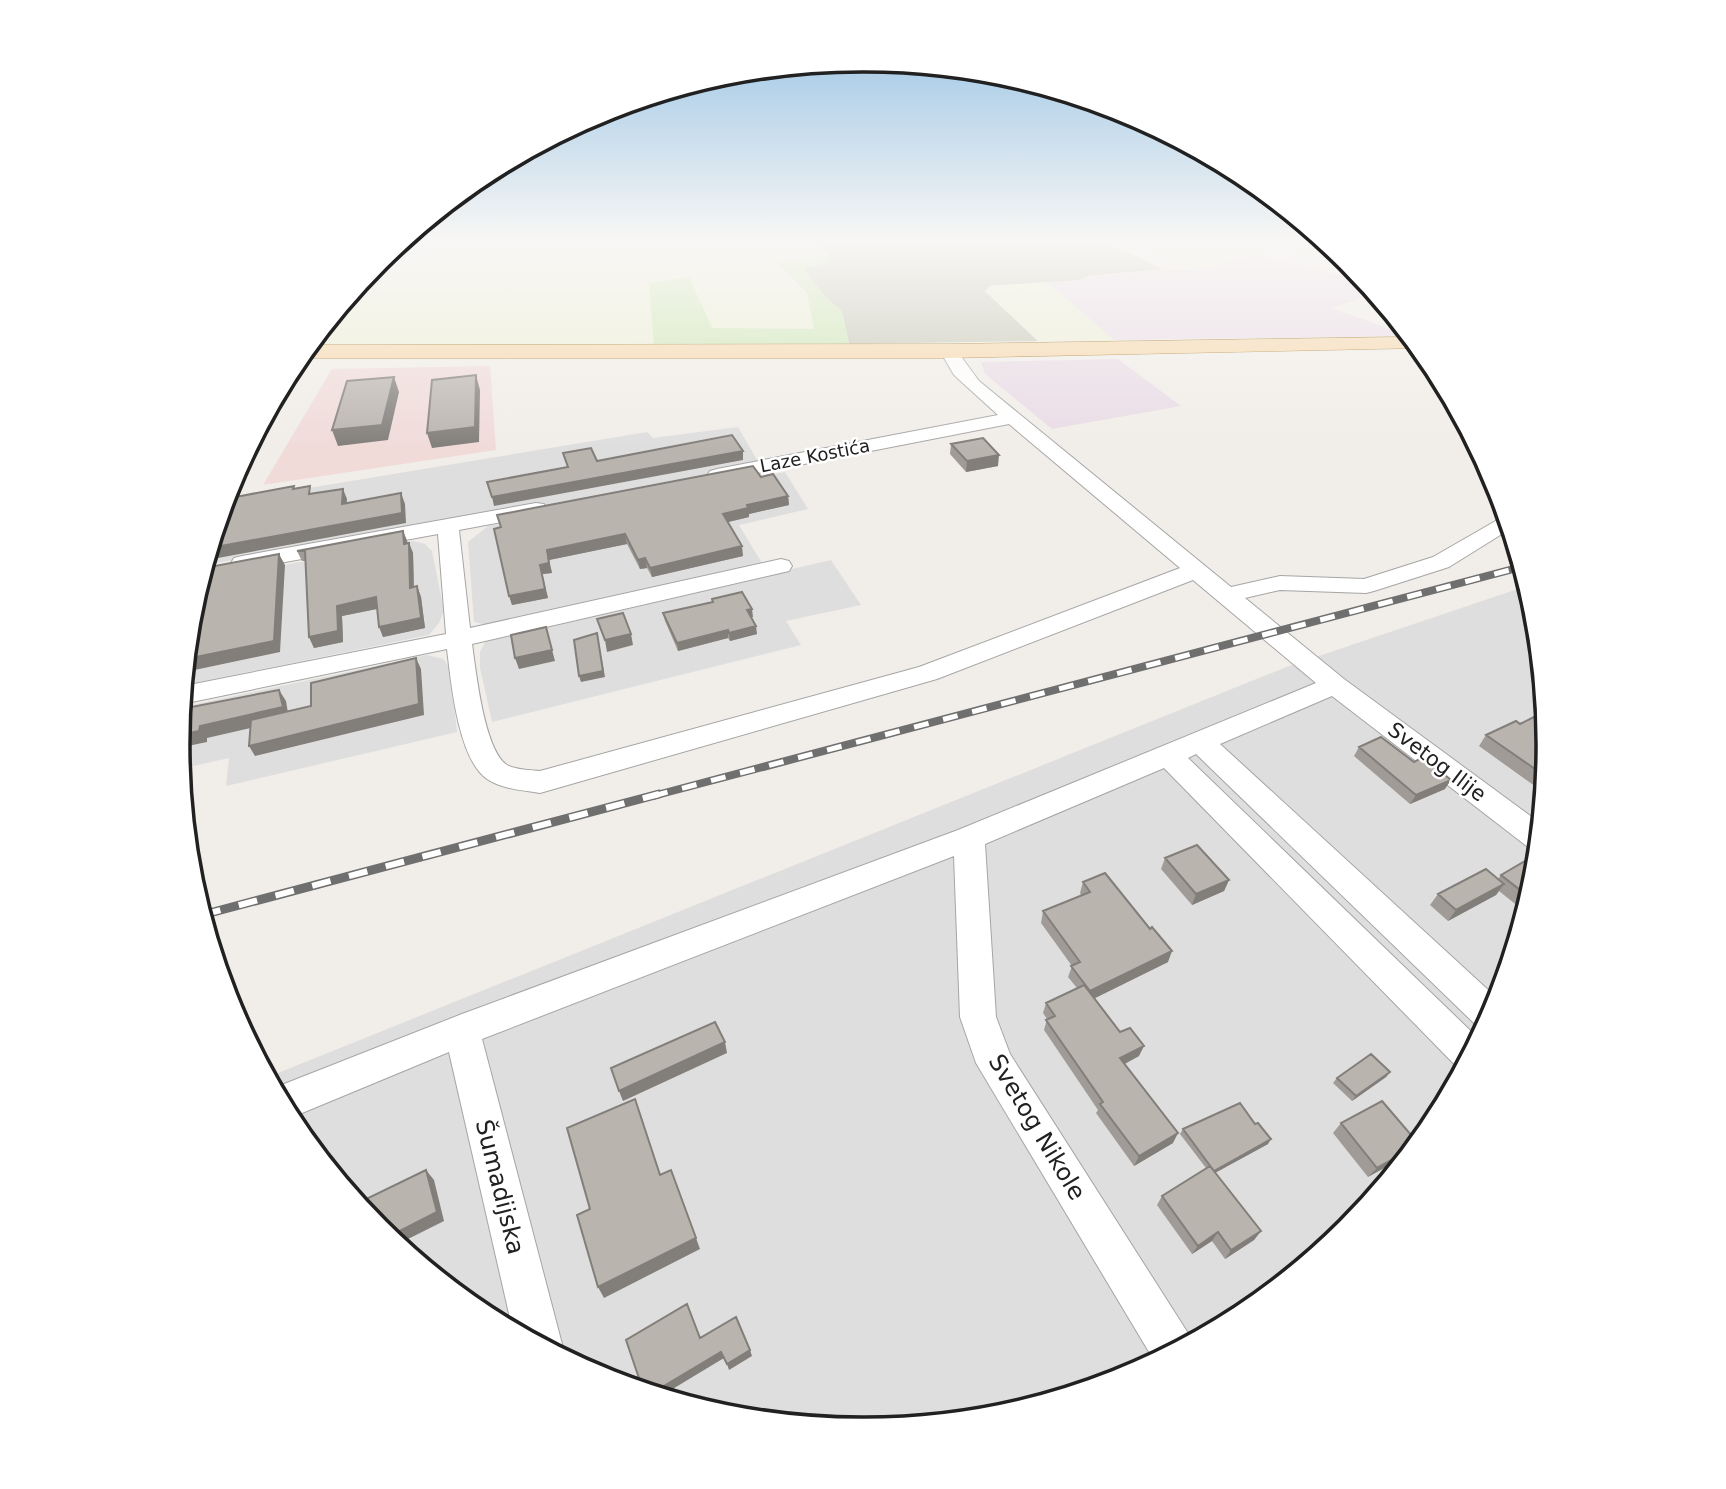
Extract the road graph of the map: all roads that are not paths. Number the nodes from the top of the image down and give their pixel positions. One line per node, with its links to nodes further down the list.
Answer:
1 (1403, 343): 2 (main road)
2 (948, 351): 3 (main road); 4 (street, Svetog Ilije)
3 (317, 352)
4 (1013, 418): 5 (street, Laze Kostića); 11 (street, Svetog Ilije)
5 (690, 480)
6 (556, 505): 7 (street)
7 (448, 526): 10 (street); 13 (street)
8 (1499, 526): 12 (street)
9 (781, 566): 13 (street)
10 (217, 567)
11 (1197, 570): 12 (street, Svetog Ilije); 13 (street)
12 (1226, 595): 14 (street, Svetog Ilije)
13 (458, 639): 15 (street)
14 (1335, 685): 16 (street); 18 (street, Svetog Ilije)
15 (193, 693)
16 (1200, 742): 17 (street); 20 (street)
17 (1169, 756): 19 (street); 22 (street)
18 (1530, 832)
19 (969, 838): 21 (street); 25 (street, Svetog Nikole)
20 (1482, 1008)
21 (462, 1030): 23 (street); 24 (street, Šumadijska)
22 (1463, 1048)
23 (292, 1099)
24 (536, 1332)
25 (1169, 1343)

